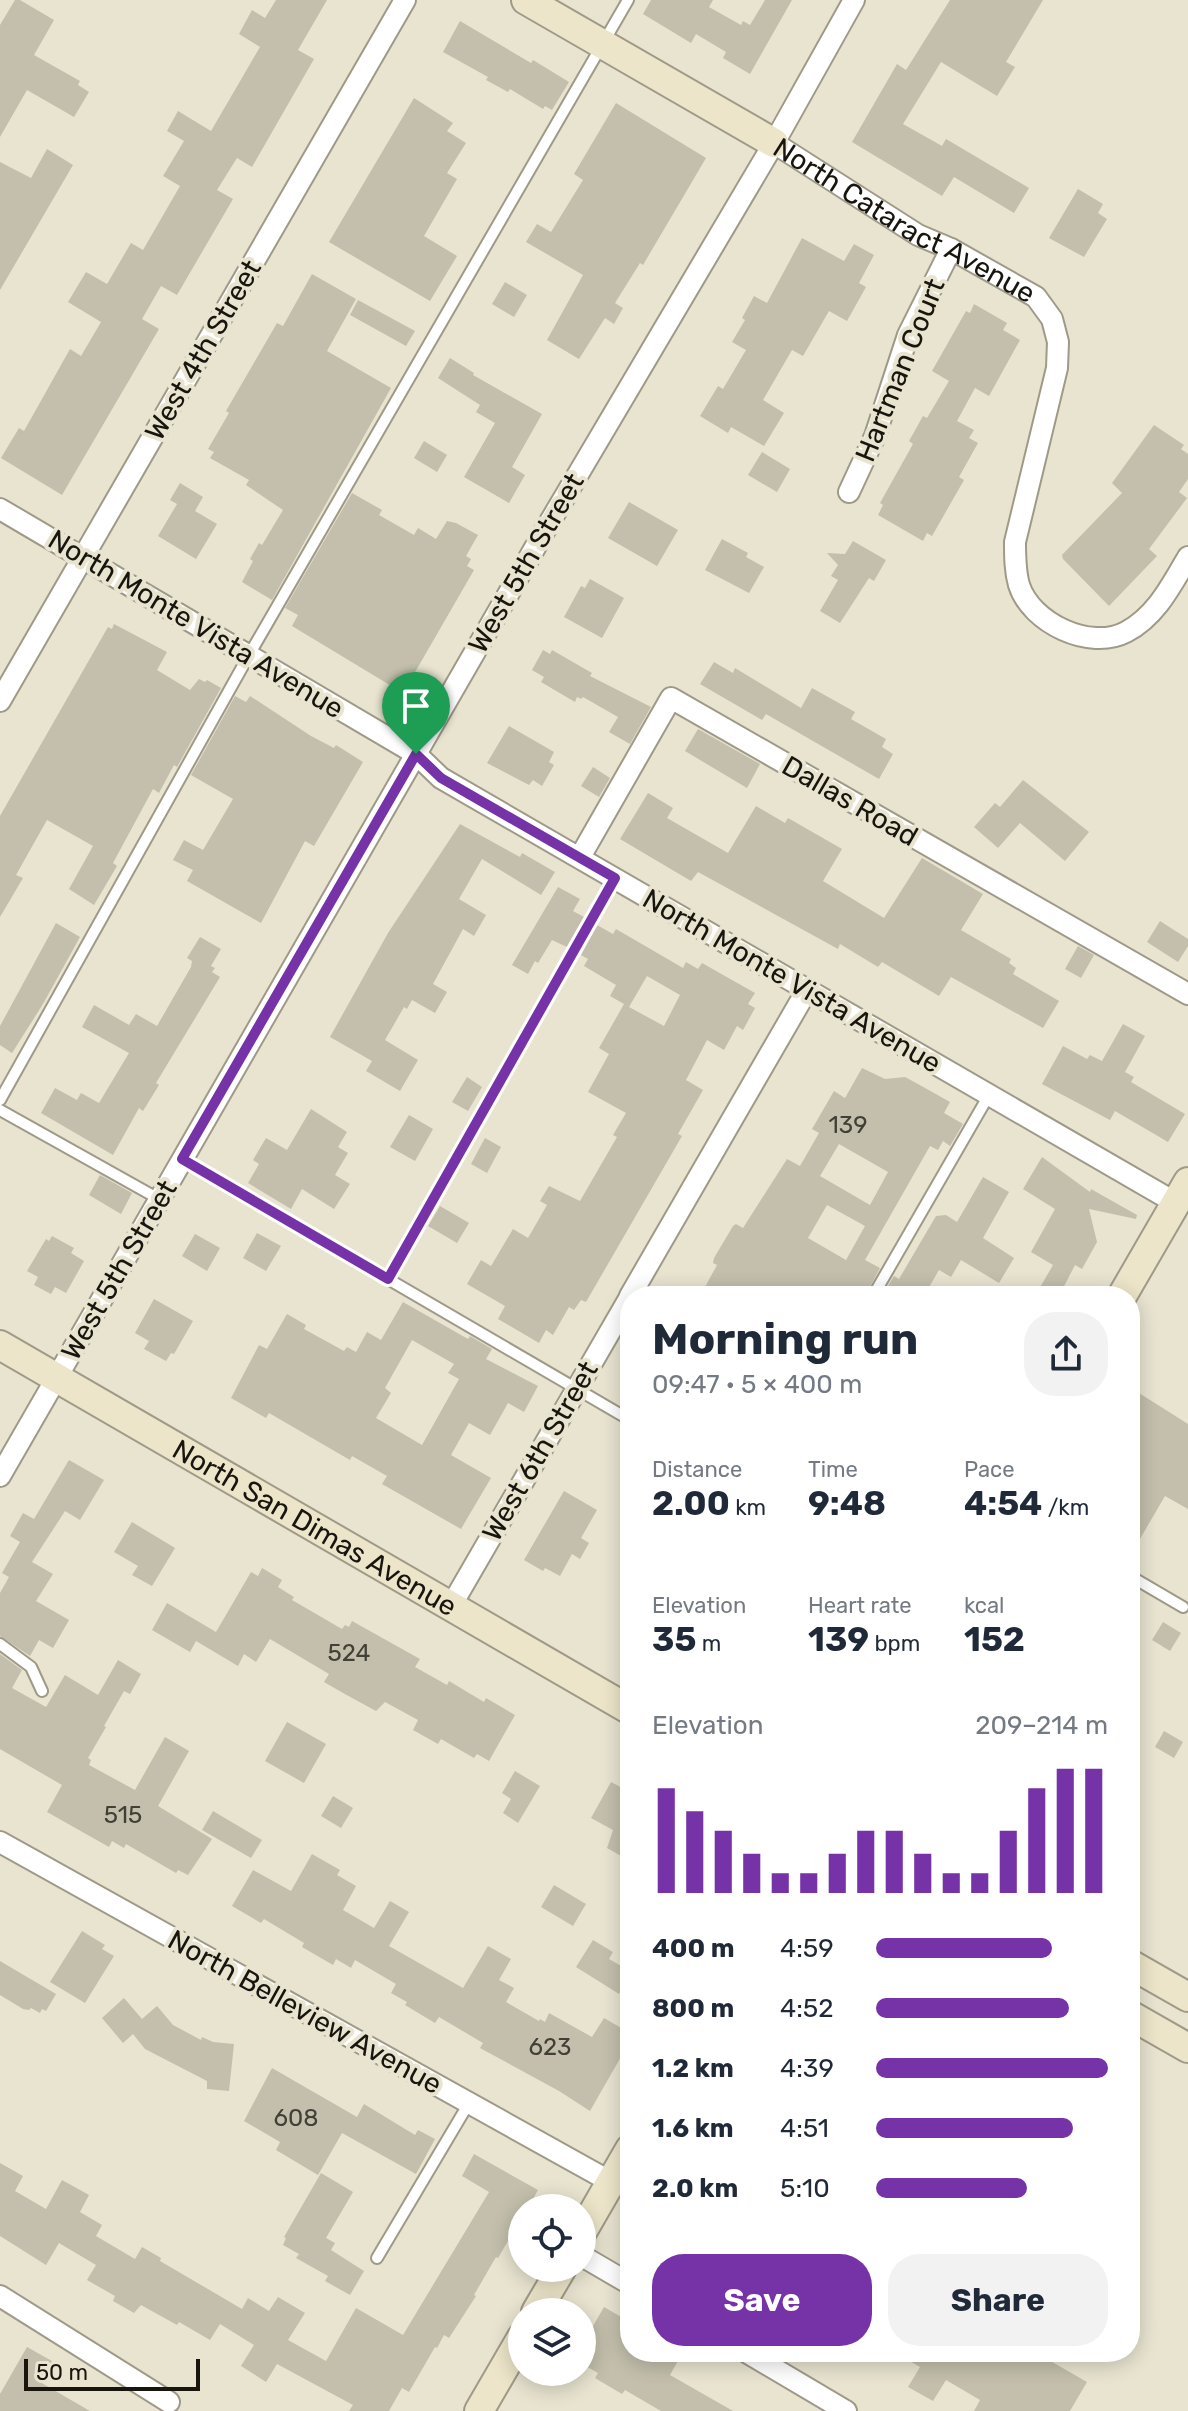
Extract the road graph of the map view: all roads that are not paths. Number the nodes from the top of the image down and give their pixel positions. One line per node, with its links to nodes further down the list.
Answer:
1 (405, 0): 10 (street, West 4th Street)
2 (526, 0): 5 (main road, North Cataract Avenue)
3 (628, 0): 5 (lane)
4 (854, 0): 6 (street, West 5th Street)
5 (603, 44): 6 (main road, North Cataract Avenue); 12 (lane)
6 (774, 143): 7 (street, North Cataract Avenue); 14 (street, West 5th Street)
7 (951, 249): 8 (street, Hartman Court); 11 (street, North Cataract Avenue)
8 (849, 492)
9 (0, 509): 10 (street, North Monte Vista Avenue)
10 (83, 557): 12 (street, North Monte Vista Avenue); 13 (street, West 4th Street)
11 (1188, 557)
12 (249, 655): 14 (street, North Monte Vista Avenue); 20 (lane)
13 (0, 701)
14 (416, 754): 15 (street, North Monte Vista Avenue); 22 (street, West 5th Street)
15 (580, 857): 16 (street, North Monte Vista Avenue); 18 (street, Dallas Road)
16 (615, 878): 17 (street, North Monte Vista Avenue); 25 (lane)
17 (807, 990): 19 (street, North Monte Vista Avenue); 26 (street, West 6th Street)
18 (1188, 994)
19 (989, 1095): 23 (street, North Monte Vista Avenue); 27 (lane)
20 (0, 1100)
21 (0, 1110): 24 (lane)
22 (182, 1159): 24 (street, West 5th Street); 25 (lane)
23 (1182, 1193): 28 (main road)
24 (159, 1199): 31 (street, West 5th Street)
25 (388, 1279): 32 (lane)
26 (636, 1286)
27 (879, 1286)
28 (1128, 1286)
29 (620, 1313): 32 (street, West 6th Street)
30 (0, 1345): 31 (main road, North San Dimas Avenue)
31 (57, 1378): 34 (street, West 5th Street); 36 (main road, North San Dimas Avenue)
32 (576, 1390): 33 (lane); 36 (street, West 6th Street)
33 (620, 1414)
34 (0, 1476)
35 (1140, 1582): 37 (lane)
36 (451, 1606): 40 (main road, North San Dimas Avenue)
37 (1183, 1607)
38 (0, 1644): 39 (lane)
39 (42, 1691)
40 (620, 1703)
41 (0, 1842): 46 (street, North Belleview Avenue)
42 (1140, 1970): 43 (main road)
43 (1188, 1997)
44 (1140, 2021): 45 (main road)
45 (1188, 2048)
46 (469, 2103): 48 (street, North Belleview Avenue); 50 (lane)
47 (620, 2166): 48 (main road)
48 (611, 2182): 49 (main road)
49 (596, 2208)
50 (377, 2258)
51 (596, 2264): 52 (street)
52 (620, 2278)
53 (0, 2296): 56 (street)
54 (763, 2362): 58 (street)
55 (508, 2363): 57 (main road)
56 (169, 2402)
57 (482, 2410)
58 (846, 2411)

